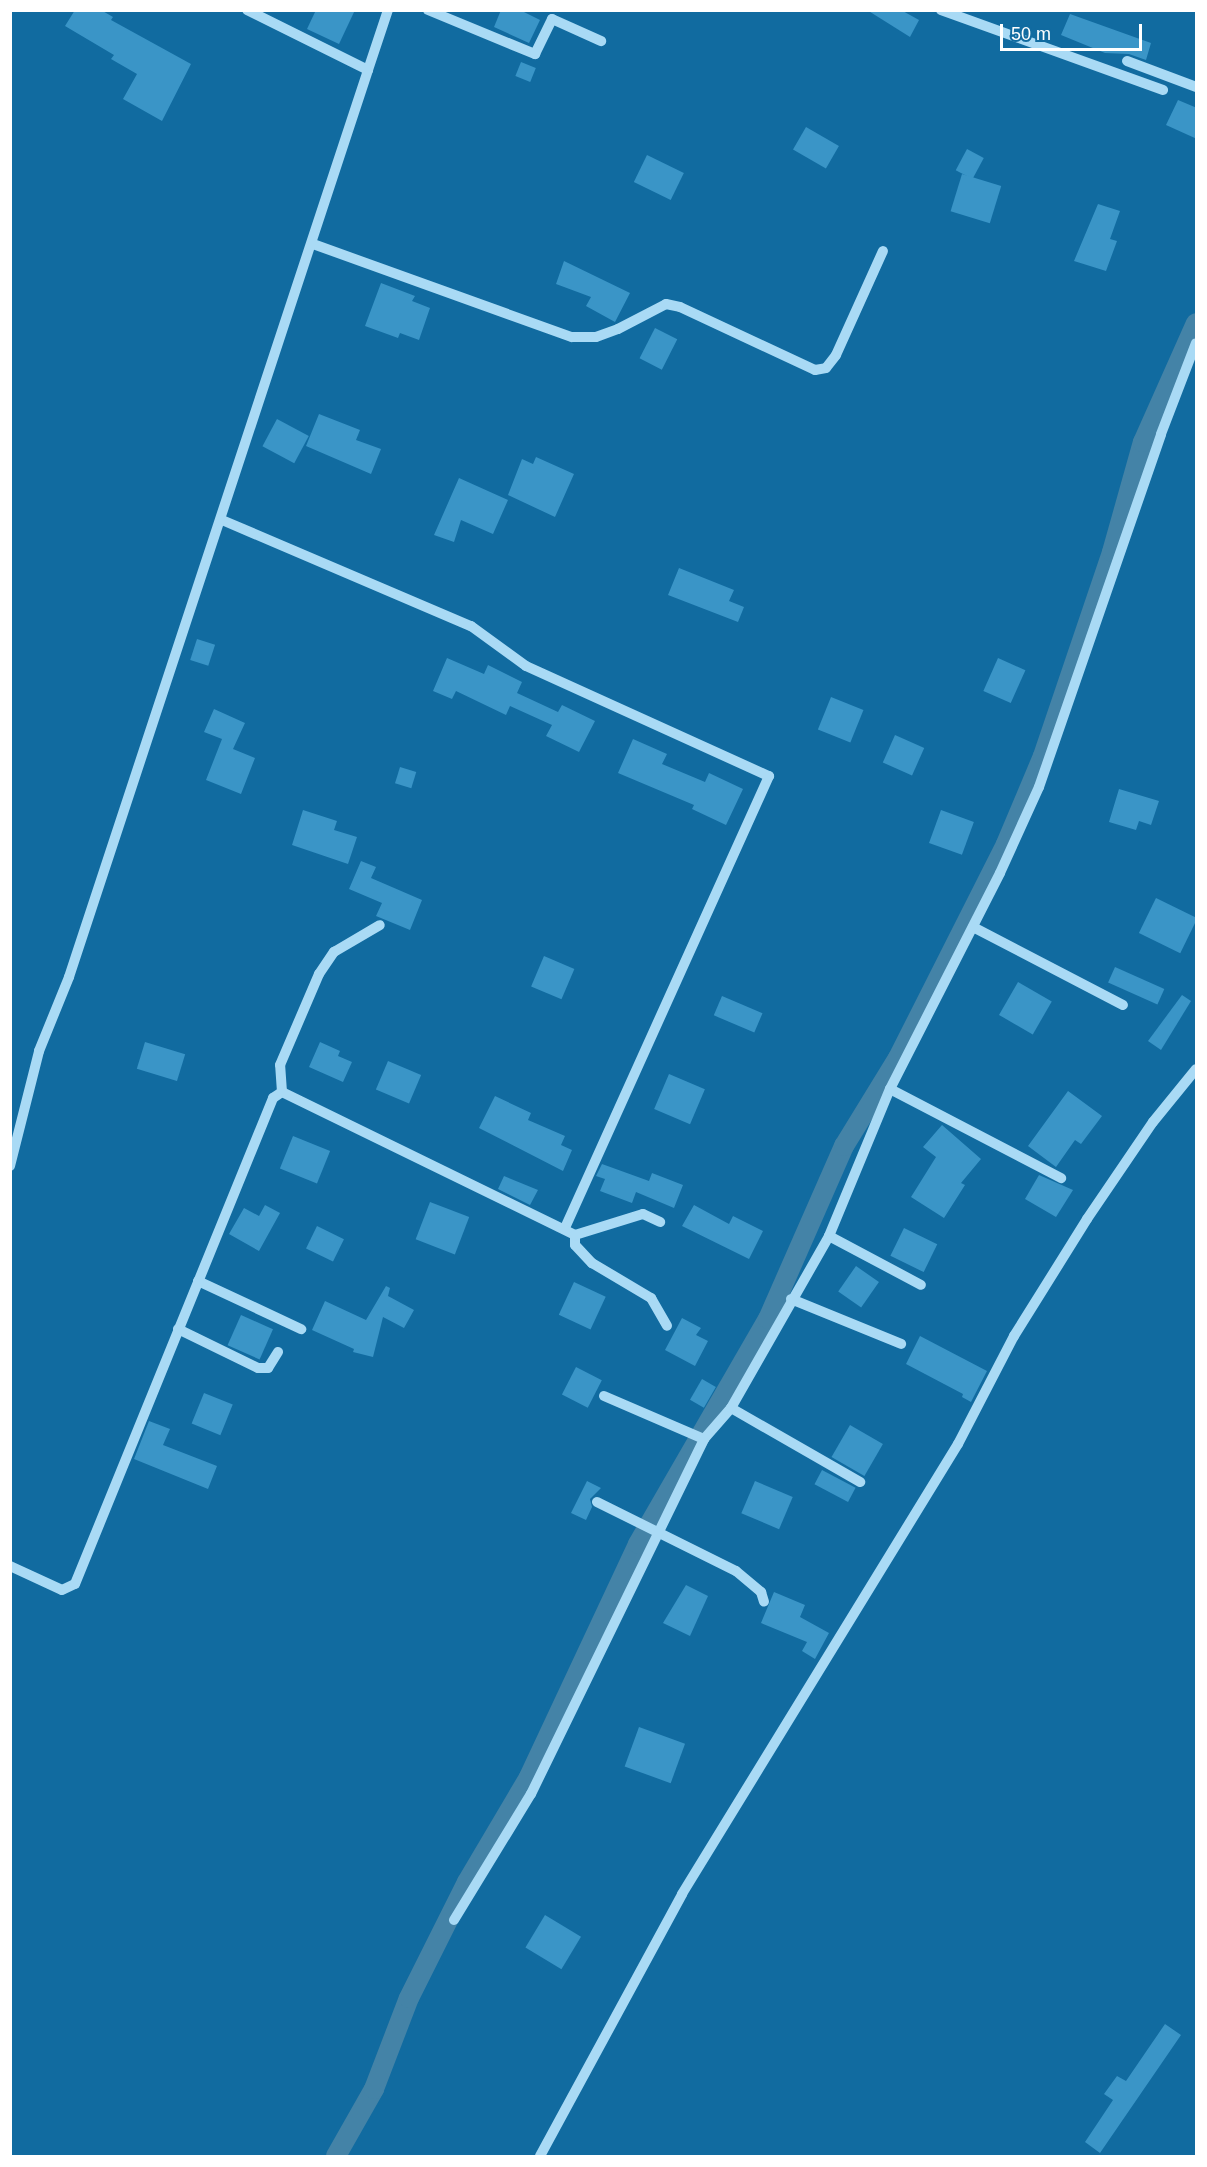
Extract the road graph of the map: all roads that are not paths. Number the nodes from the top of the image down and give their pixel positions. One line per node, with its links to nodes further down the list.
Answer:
1 (247, 10): 7 (street)
2 (388, 10): 7 (street)
3 (428, 10): 5 (street)
4 (940, 10): 9 (street)
5 (602, 41)
6 (1127, 61): 8 (street)
7 (368, 70): 10 (street)
8 (1197, 87)
9 (1163, 90)
10 (313, 244): 11 (street); 13 (street)
11 (883, 251)
12 (1197, 343): 15 (street)
13 (222, 520): 20 (street); 23 (street)
14 (380, 925): 19 (street)
15 (973, 927): 16 (street); 18 (street)
16 (1123, 1005)
17 (1197, 1069): 43 (street)
18 (891, 1089): 21 (street); 25 (street)
19 (282, 1092): 23 (street); 26 (street)
20 (10, 1166)
21 (1061, 1178)
22 (660, 1222): 24 (street)
23 (564, 1229): 24 (street)
24 (575, 1235): 29 (street)
25 (829, 1236): 27 (street); 28 (street)
26 (198, 1281): 30 (street); 31 (street)
27 (921, 1285)
28 (791, 1299): 32 (street); 35 (street)
29 (667, 1326)
30 (178, 1329): 33 (street); 40 (street)
31 (301, 1329)
32 (901, 1344)
33 (278, 1352)
34 (604, 1396): 36 (street)
35 (731, 1408): 36 (street); 37 (street)
36 (704, 1439): 39 (street)
37 (860, 1482)
38 (597, 1502): 39 (street)
39 (658, 1533): 41 (street); 42 (street)
40 (10, 1566)
41 (764, 1602)
42 (454, 1920)
43 (540, 2157)

